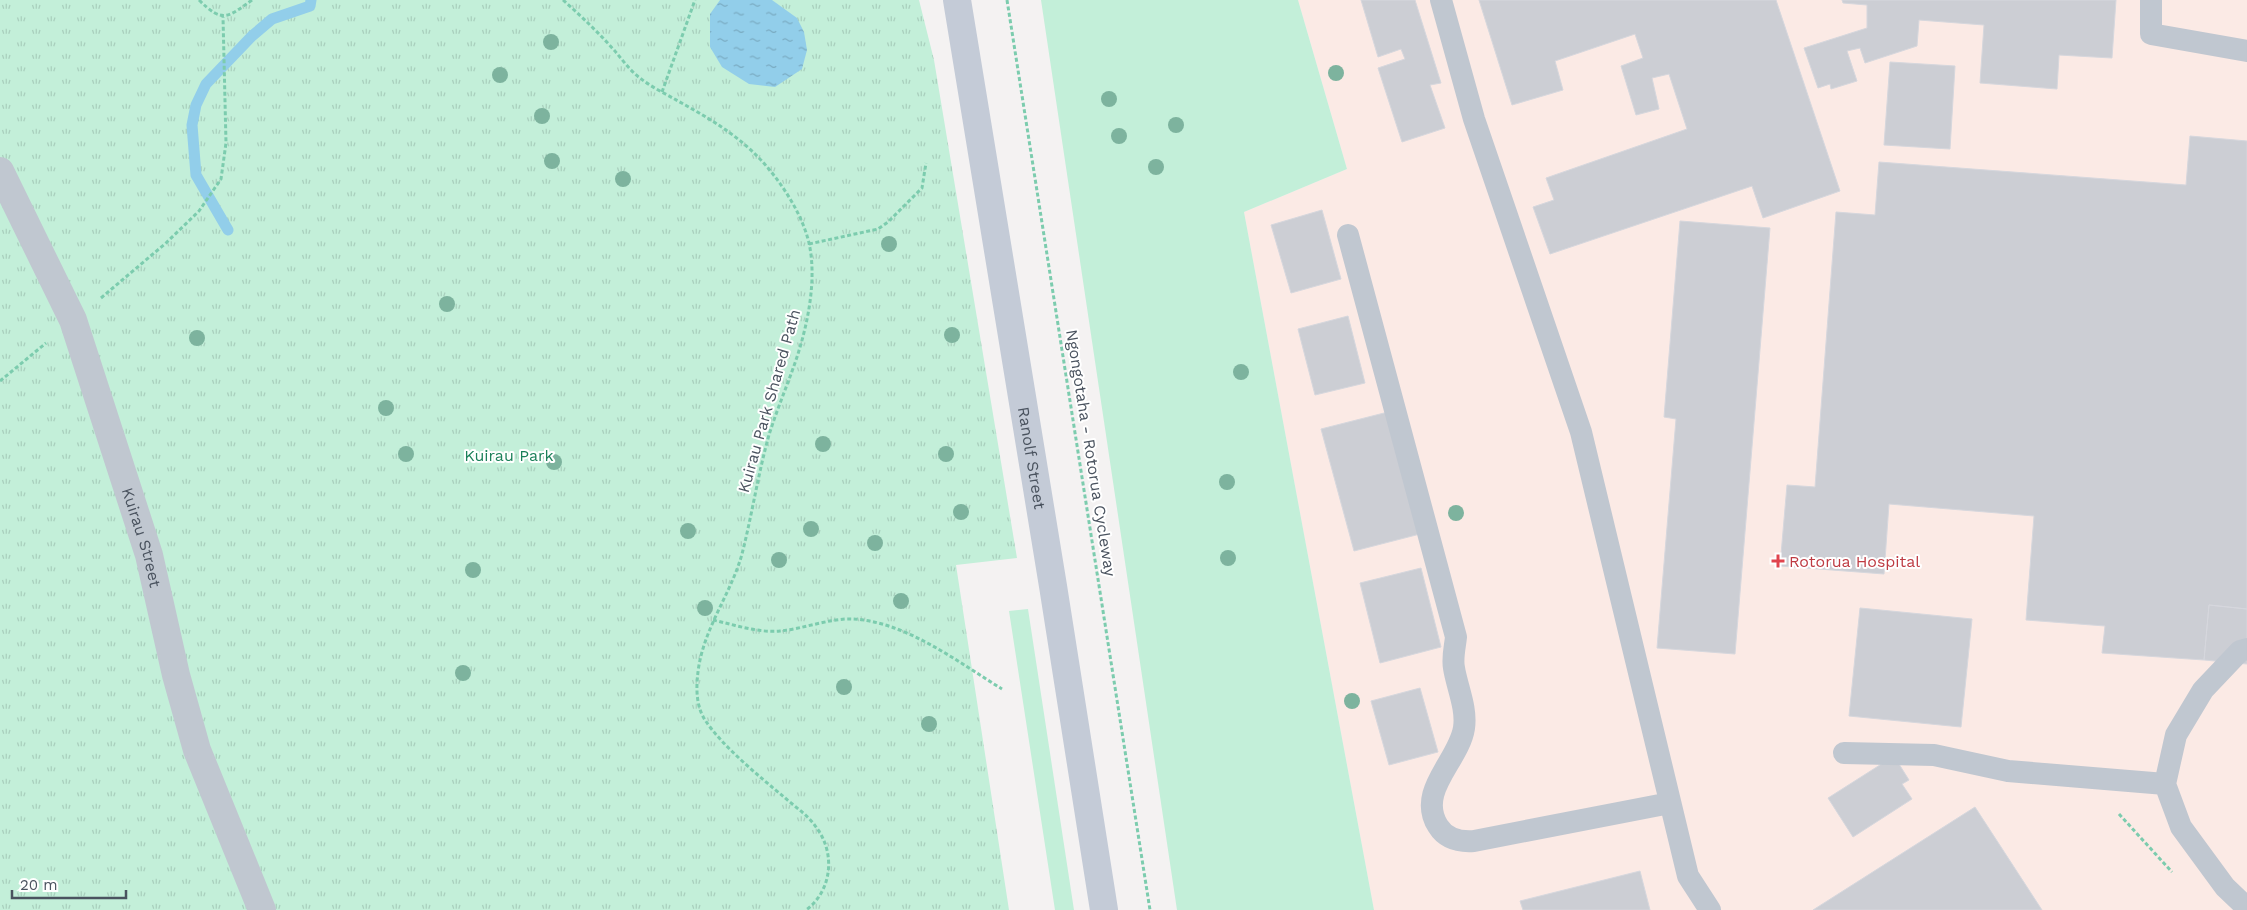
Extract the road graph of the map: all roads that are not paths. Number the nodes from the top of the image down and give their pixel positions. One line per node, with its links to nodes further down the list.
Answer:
1 (1441, 0): 10 (lane)
2 (2151, 0): 4 (lane)
3 (958, 1): 13 (main road, Ranolf Street)
4 (2247, 51)
5 (0, 171): 12 (street, Kuirau Street)
6 (1348, 235): 10 (lane)
7 (2247, 649): 9 (lane)
8 (1844, 753): 9 (lane)
9 (2165, 784): 11 (lane)
10 (1670, 803): 14 (lane)
11 (2247, 908)
12 (262, 910)
13 (1104, 910)
14 (1710, 910)

